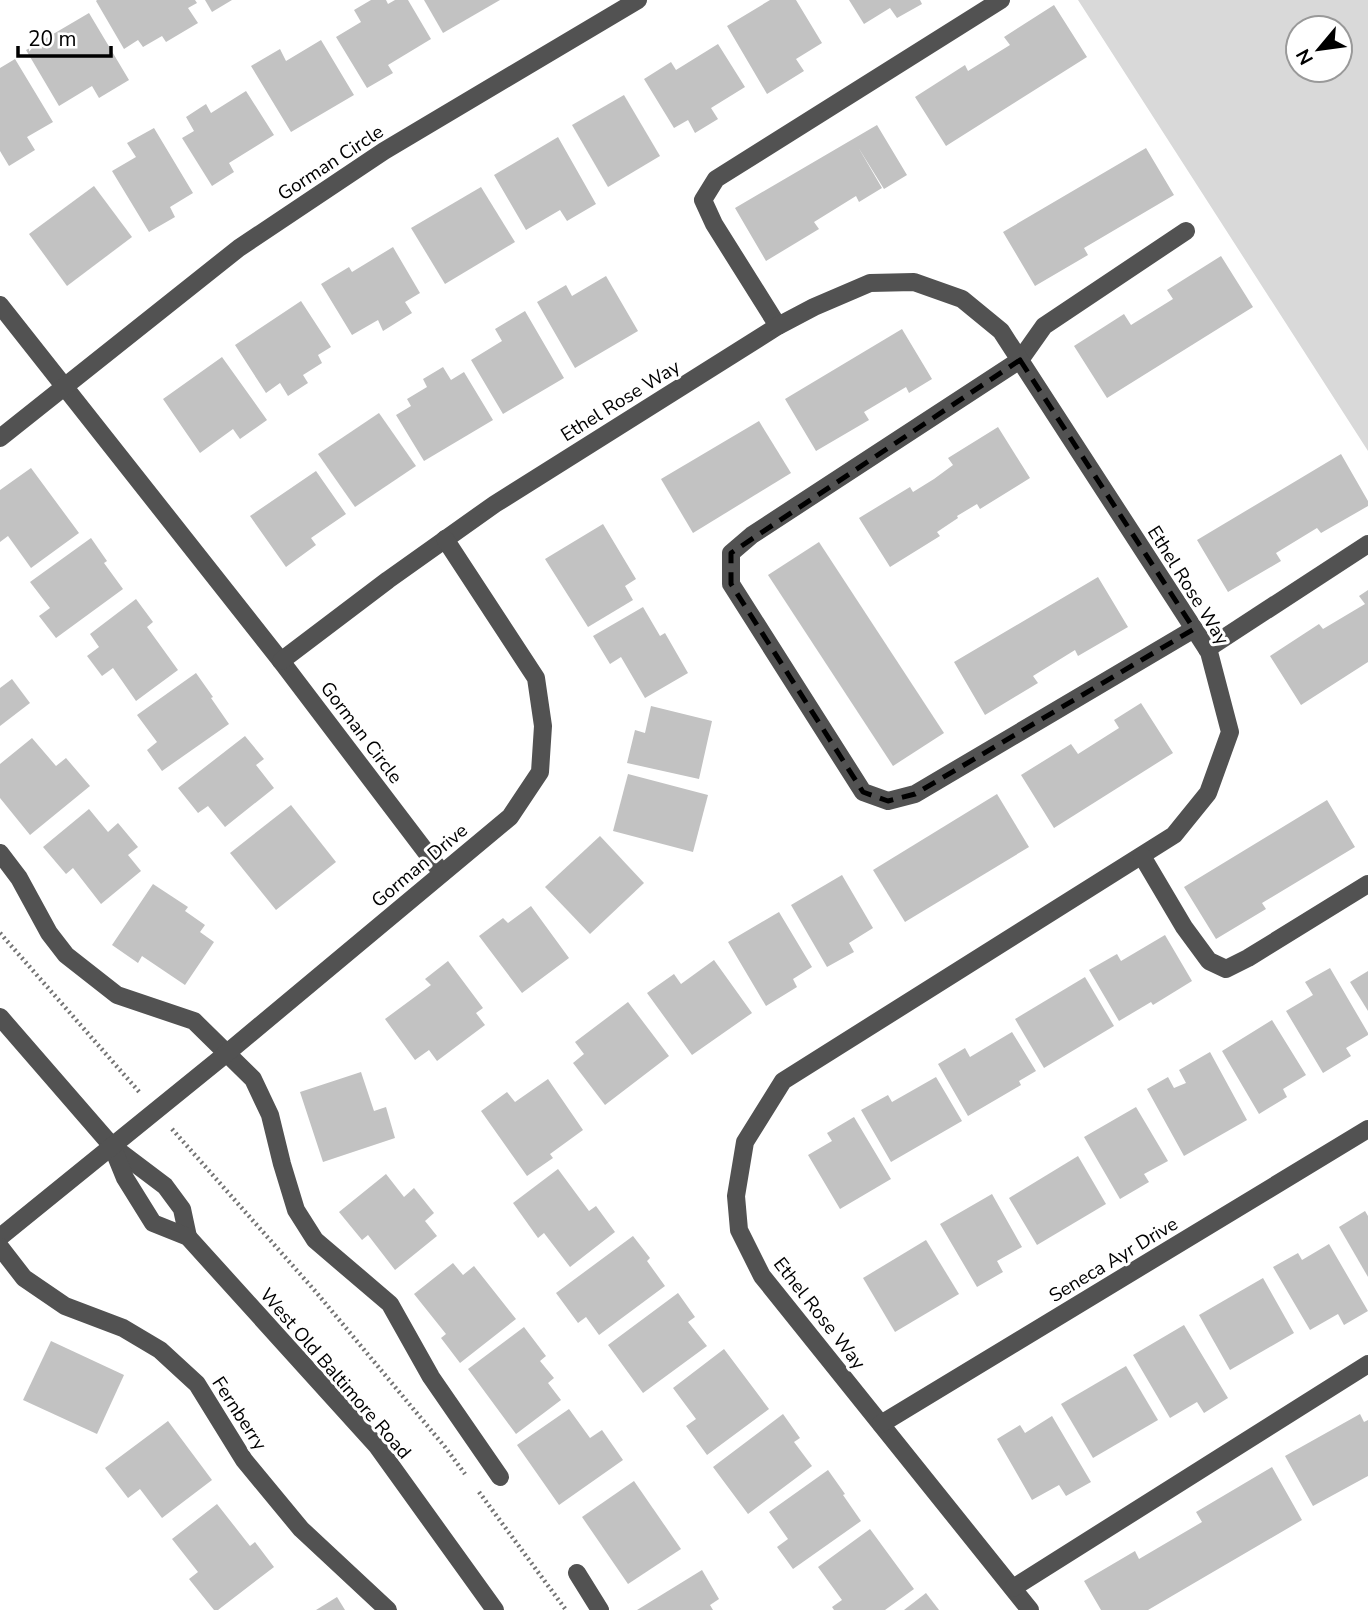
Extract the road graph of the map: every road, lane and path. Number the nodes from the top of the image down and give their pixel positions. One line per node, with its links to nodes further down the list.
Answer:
1 (638, 0): 7 (street, Gorman Circle)
2 (1002, 0): 5 (street)
3 (1186, 232): 6 (street)
4 (0, 305): 7 (street, Gorman Circle)
5 (778, 326): 6 (street, Ethel Rose Way); 9 (street, Ethel Rose Way)
6 (1020, 360): 11 (street, Ethel Rose Way); 11 (street)
7 (64, 387): 8 (street); 13 (street, Gorman Circle)
8 (0, 438)
9 (445, 539): 13 (street, Ethel Rose Way); 16 (street, Gorman Drive)
10 (1368, 544): 12 (street)
11 (1194, 629): 12 (street, Ethel Rose Way)
12 (1207, 649): 15 (street, Ethel Rose Way)
13 (281, 661): 16 (street, Gorman Circle)
14 (0, 853): 20 (street)
15 (1142, 856): 17 (street); 28 (street, Ethel Rose Way)
16 (442, 873): 20 (street, Gorman Drive)
17 (1368, 884)
18 (0, 933): 21 (path)
19 (0, 1017): 23 (street, West Old Baltimore Road)
20 (227, 1052): 21 (street, Gorman Drive); 29 (street)
21 (155, 1111): 23 (street, Gorman Drive); 30 (path)
22 (1368, 1129): 28 (street, Seneca Ayr Drive)
23 (112, 1146): 24 (street, Gorman Drive); 25 (street, West Old Baltimore Road); 25 (street, West Old Baltimore Road)
24 (0, 1237)
25 (188, 1237): 35 (street, West Old Baltimore Road)
26 (0, 1247): 34 (street, Fernberry)
27 (1368, 1364): 33 (street)
28 (881, 1423): 33 (street, Ethel Rose Way)
29 (500, 1477)
30 (469, 1479)
31 (477, 1490): 36 (path)
32 (577, 1573): 37 (street)
33 (1013, 1588): 38 (street, Ethel Rose Way)
34 (388, 1610)
35 (495, 1610)
36 (566, 1610)
37 (600, 1610)
38 (1030, 1610)

